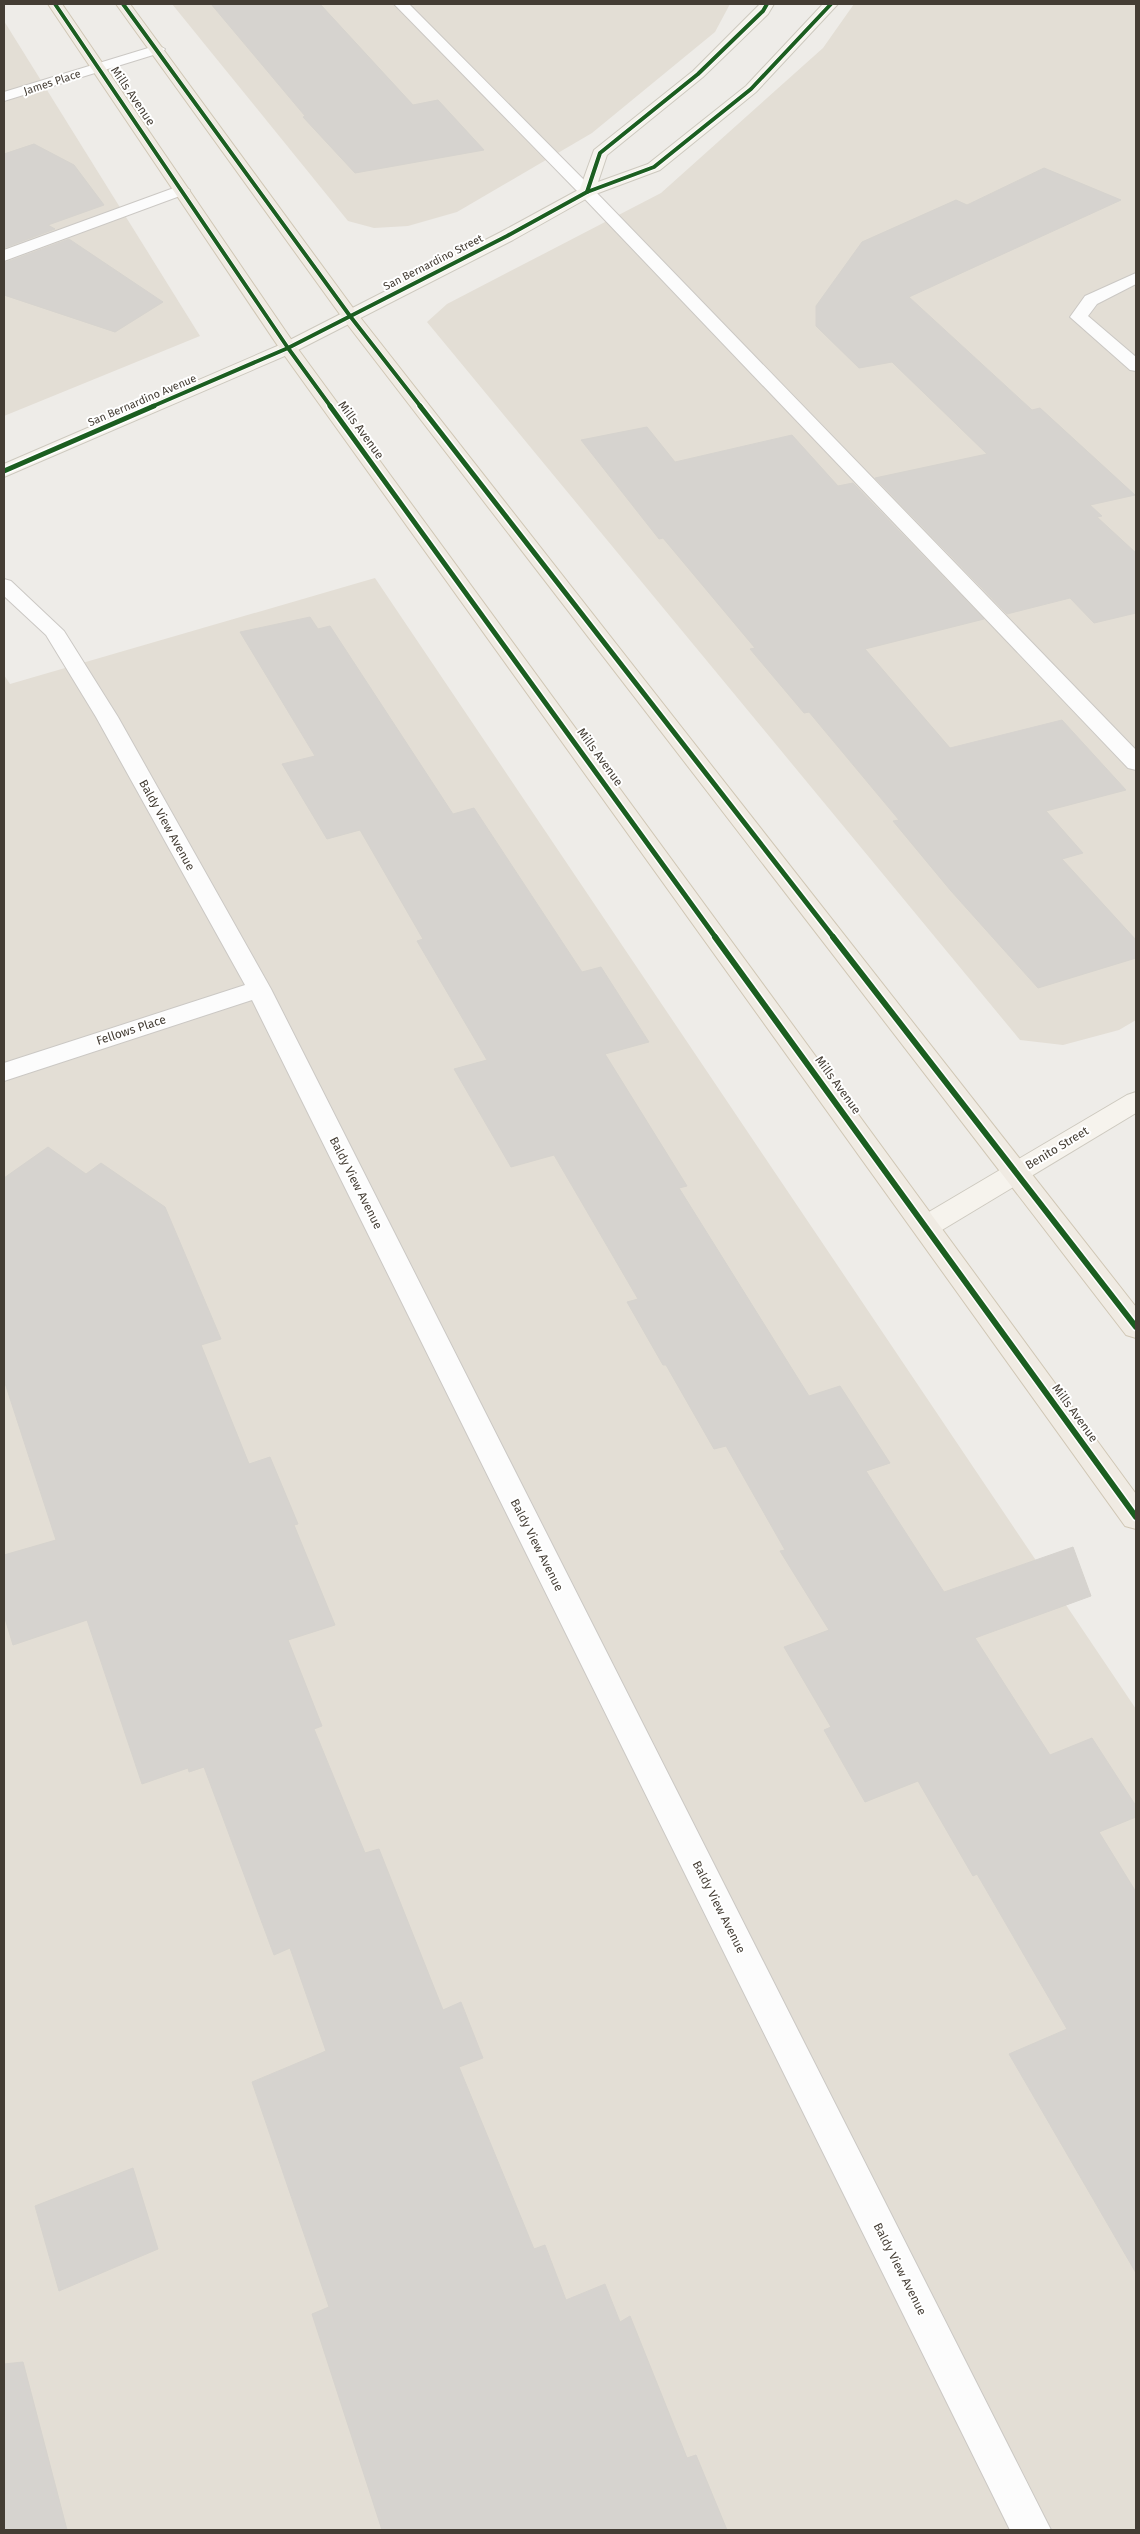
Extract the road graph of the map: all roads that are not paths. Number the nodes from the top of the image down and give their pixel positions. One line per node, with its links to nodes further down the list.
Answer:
1 (55, 4): 7 (main road, Mills Avenue)
2 (123, 4): 6 (main road)
3 (401, 4): 10 (street)
4 (768, 4): 10 (main road)
5 (831, 4): 10 (main road, San Bernardino Street)
6 (158, 49): 7 (street, James Place); 13 (main road)
7 (99, 66): 8 (street, James Place); 9 (main road, Mills Avenue)
8 (4, 98)
9 (182, 190): 11 (street); 14 (main road, Mills Avenue)
10 (587, 192): 13 (main road, San Bernardino Street); 18 (street)
11 (4, 256)
12 (1136, 278): 15 (street)
13 (350, 316): 14 (main road, San Bernardino Street); 22 (main road)
14 (288, 348): 16 (main road, San Bernardino Avenue); 23 (main road, Mills Avenue)
15 (1136, 366)
16 (4, 471)
17 (4, 585): 19 (street, Baldy View Avenue)
18 (1136, 763)
19 (259, 989): 20 (street, Fellows Place); 26 (street, Baldy View Avenue)
20 (4, 1072)
21 (1136, 1101): 22 (main road, Benito Street)
22 (1018, 1172): 23 (main road, Benito Street); 24 (main road)
23 (927, 1226): 25 (main road, Mills Avenue)
24 (1136, 1327)
25 (1136, 1517)
26 (1031, 2530)

